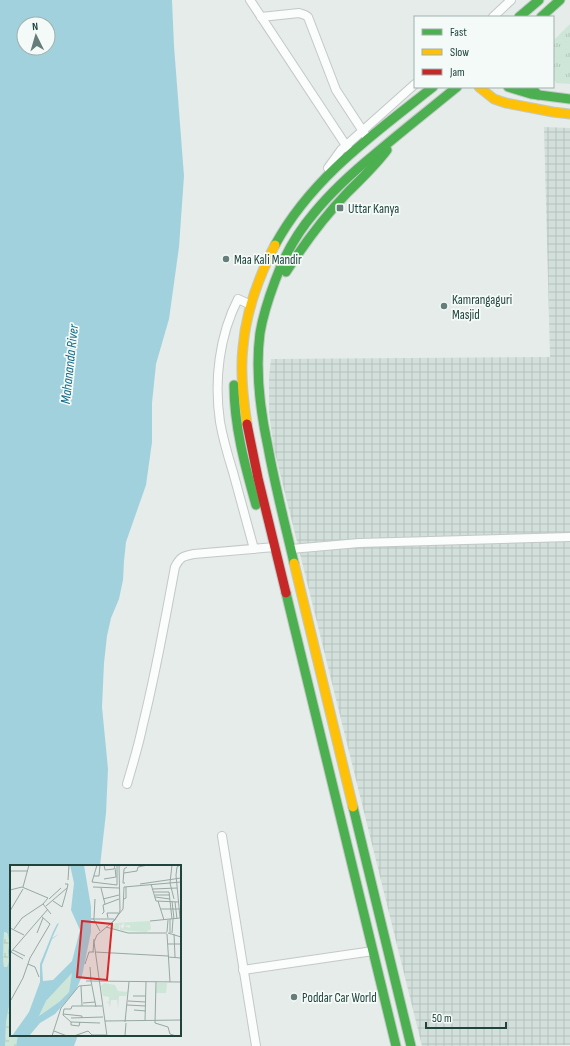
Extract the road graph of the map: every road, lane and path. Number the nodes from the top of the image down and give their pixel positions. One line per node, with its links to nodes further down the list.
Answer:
1 (250, 0): 11 (street)
2 (512, 0): 7 (street)
3 (539, 0): 8 (main road)
4 (560, 0): 6 (main road)
5 (570, 0): 6 (main road)
6 (553, 7): 9 (main road); 10 (main road)
7 (494, 16)
8 (520, 16)
9 (542, 16)
10 (547, 16)
11 (261, 17): 21 (street); 23 (street)
12 (414, 85): 21 (street)
13 (432, 88): 22 (main road)
14 (456, 88): 28 (main road)
15 (480, 88): 20 (main road)
16 (511, 88): 18 (main road)
17 (533, 88): 18 (main road)
18 (538, 94): 19 (main road)
19 (567, 98): 20 (main road)
20 (567, 114)
21 (362, 131): 22 (street); 23 (street)
22 (368, 139): 23 (main road)
23 (348, 149): 24 (main road)
24 (251, 305): 26 (main road); 27 (street)
25 (570, 537): 28 (street)
26 (275, 547): 27 (street); 31 (main road)
27 (254, 549): 29 (street)
28 (291, 549): 35 (main road)
29 (127, 784)
30 (222, 836): 32 (street)
31 (373, 951): 32 (street); 34 (main road)
32 (243, 970): 33 (street)
33 (256, 1046)
34 (396, 1046)
35 (411, 1046)

